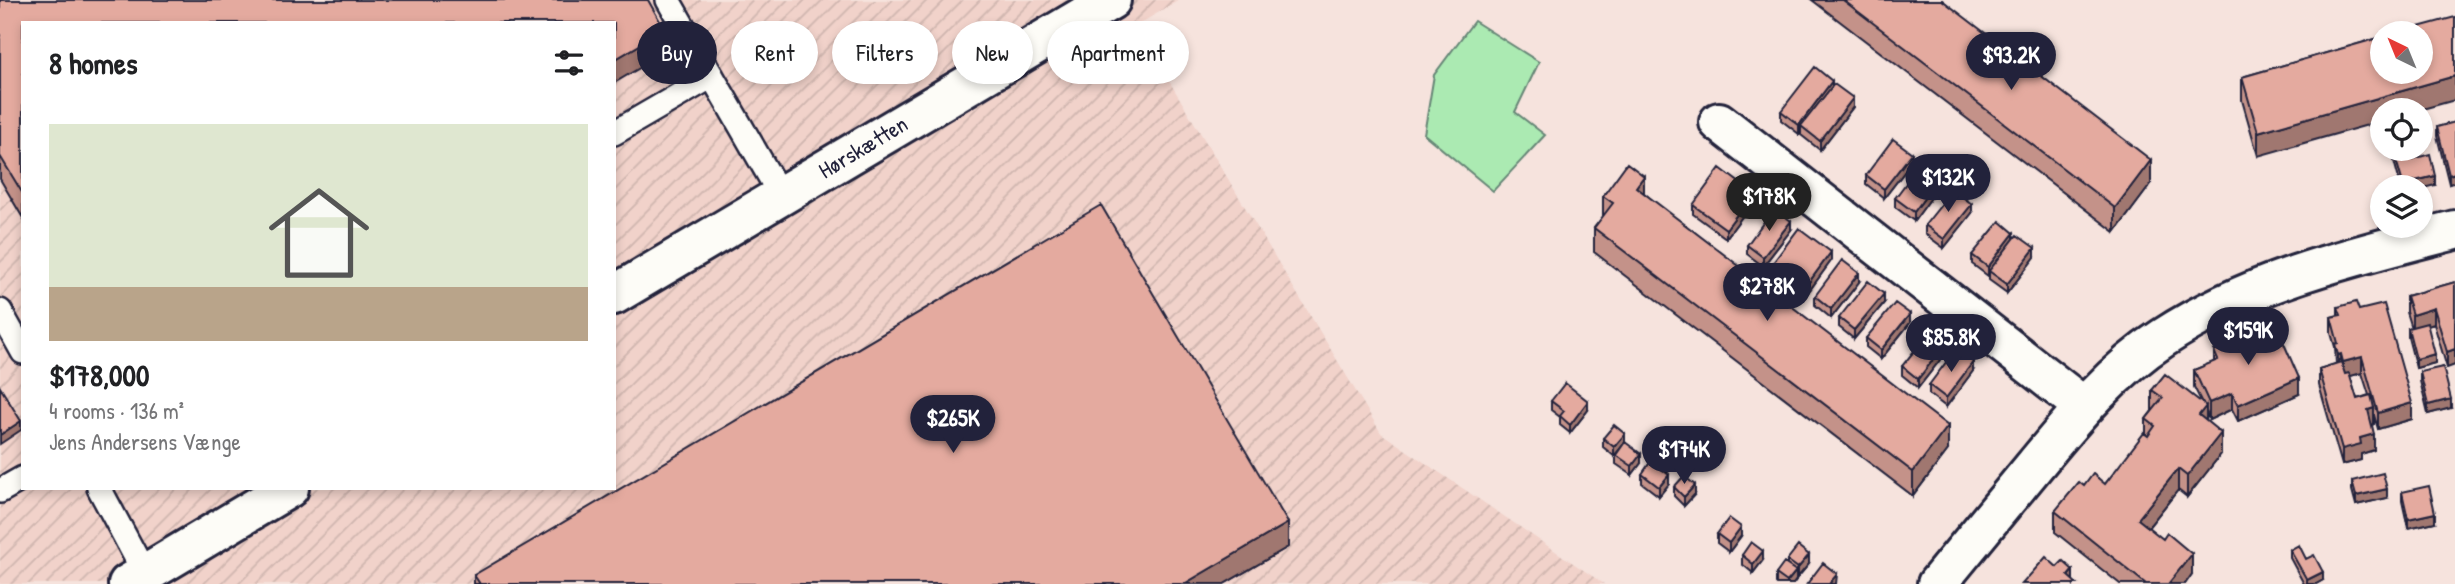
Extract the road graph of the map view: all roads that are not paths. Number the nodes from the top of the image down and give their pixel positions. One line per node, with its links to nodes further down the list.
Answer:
1 (668, 0): 3 (lane)
2 (1111, 0): 8 (street, Hørskætten)
3 (680, 21)
4 (698, 84): 7 (lane)
5 (717, 84): 8 (lane)
6 (1719, 122): 13 (street)
7 (616, 132)
8 (781, 196): 10 (street, Hørskætten)
9 (2455, 230): 13 (street)
10 (616, 294)
11 (0, 311): 12 (lane)
12 (21, 348)
13 (2084, 407): 19 (street)
14 (21, 479): 17 (lane)
15 (100, 490): 18 (lane)
16 (286, 490): 18 (street)
17 (0, 491)
18 (142, 581)
19 (1937, 584)

